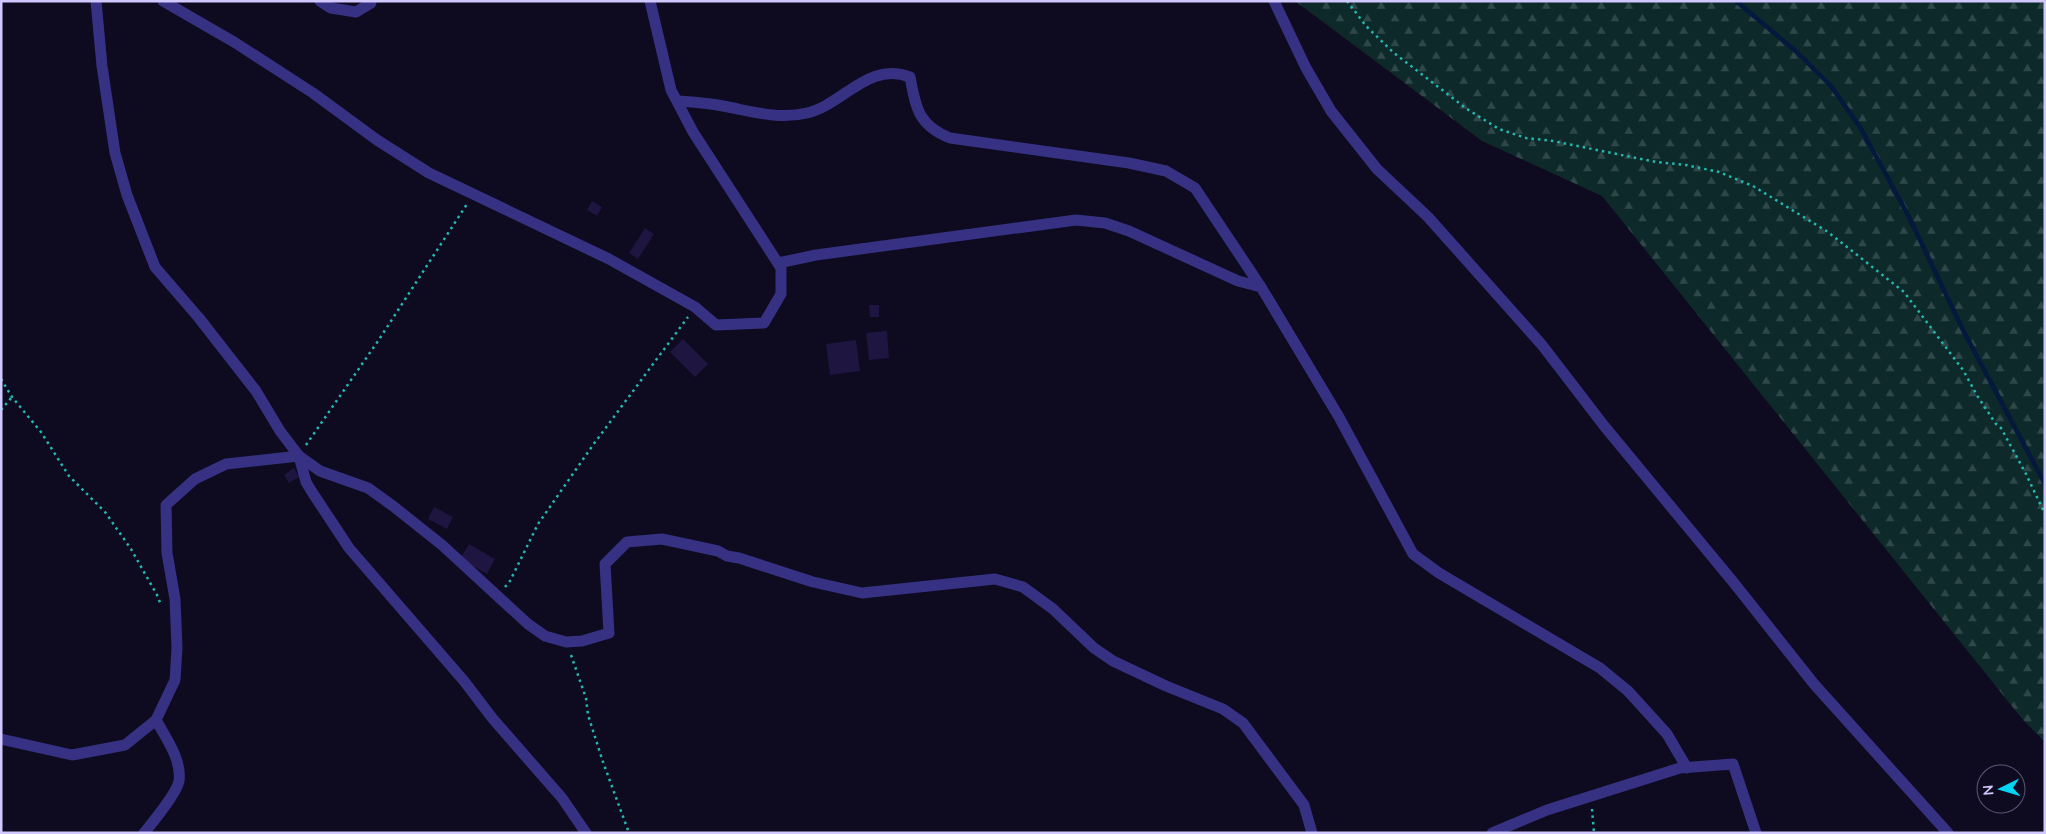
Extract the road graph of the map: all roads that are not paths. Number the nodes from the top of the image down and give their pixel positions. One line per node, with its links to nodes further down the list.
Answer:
1 (96, 1): 11 (street)
2 (163, 1): 9 (street)
3 (320, 1): 4 (street)
4 (371, 1)
5 (650, 1): 8 (street)
6 (1267, 1): 7 (street)
7 (1276, 5): 20 (street)
8 (678, 100): 9 (street); 10 (street)
9 (778, 263): 10 (street)
10 (1261, 287): 14 (street)
11 (299, 456): 12 (street); 16 (street); 17 (street)
12 (156, 720): 13 (street); 15 (street)
13 (1, 739)
14 (1687, 768): 18 (street); 19 (street)
15 (144, 833)
16 (586, 833)
17 (1312, 833)
18 (1492, 833)
19 (1756, 833)
20 (1948, 833)

